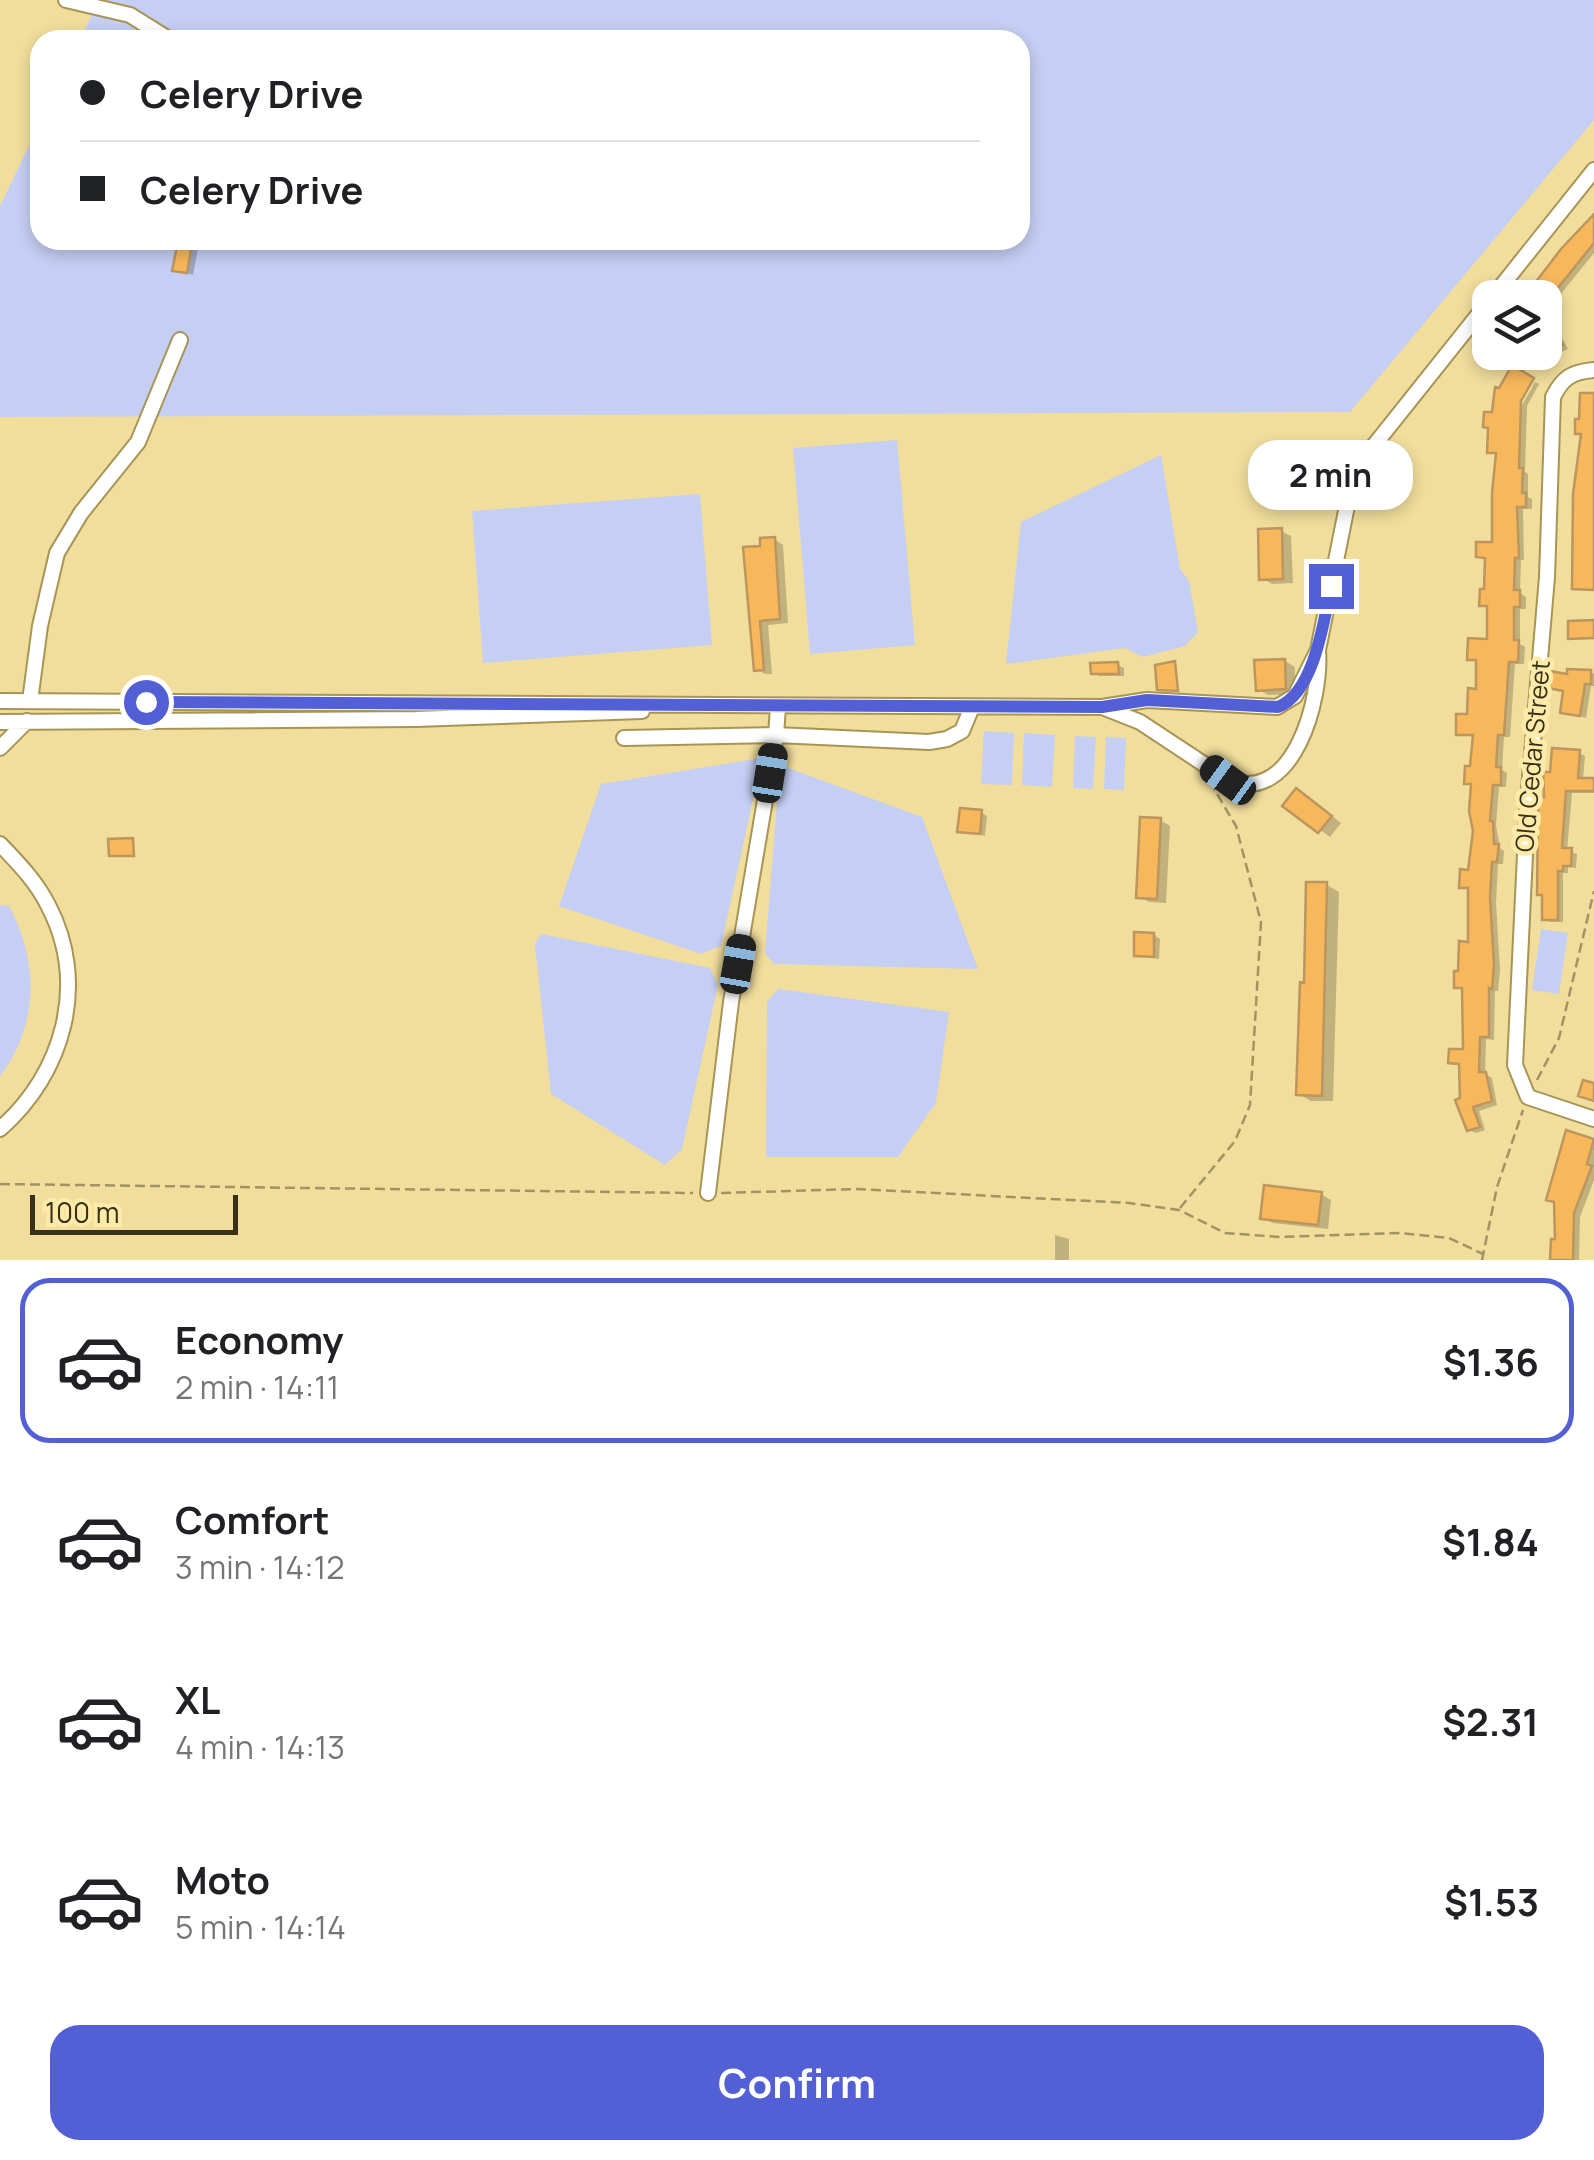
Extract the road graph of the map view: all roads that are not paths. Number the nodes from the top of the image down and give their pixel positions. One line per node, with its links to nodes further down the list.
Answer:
1 (66, 0): 2 (street)
2 (115, 6): 3 (street)
3 (154, 30)
4 (1594, 170): 5 (street)
5 (1506, 280)
6 (1472, 323): 9 (street)
7 (180, 340): 11 (street)
8 (1594, 370): 22 (street, Old Cedar Street)
9 (1318, 650): 15 (street); 15 (street)
10 (0, 701): 11 (street)
11 (30, 701): 12 (street)
12 (682, 707): 13 (street); 17 (street)
13 (778, 707): 14 (street); 18 (street)
14 (972, 707): 15 (street); 18 (street)
15 (1102, 707)
16 (0, 722): 17 (street)
17 (27, 722): 20 (street)
18 (776, 734): 19 (street); 24 (street)
19 (624, 738)
20 (0, 748)
21 (0, 844): 23 (street)
22 (1594, 1119)
23 (0, 1130)
24 (708, 1193)

